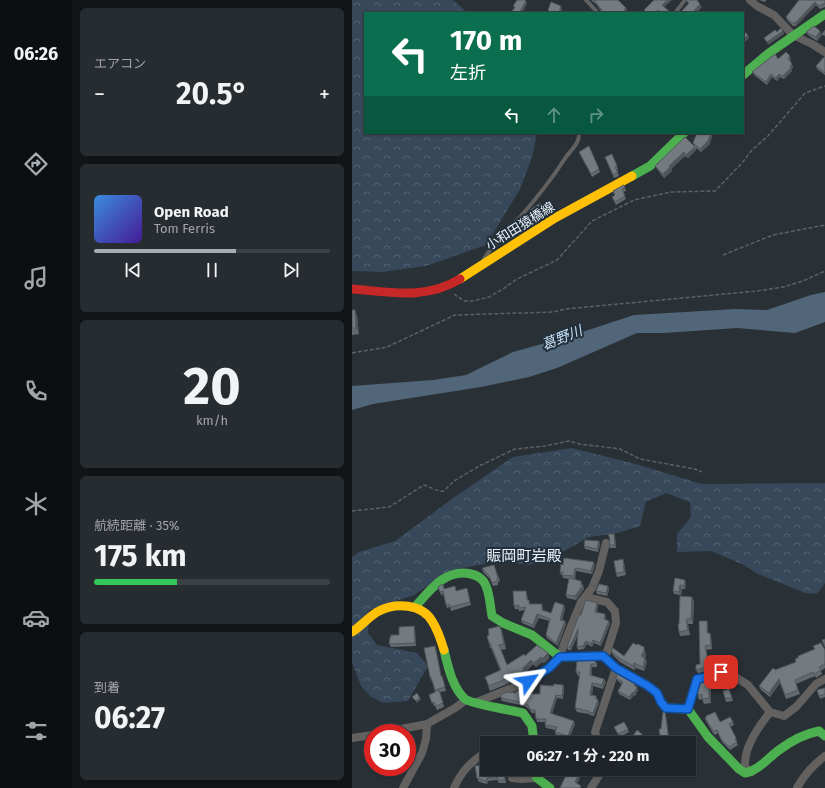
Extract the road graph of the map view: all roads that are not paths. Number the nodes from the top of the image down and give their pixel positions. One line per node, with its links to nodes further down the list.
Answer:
1 (586, 0): 4 (lane)
2 (685, 0): 5 (lane)
3 (750, 0): 7 (street)
4 (597, 12)
5 (676, 12)
6 (825, 14): 7 (street)
7 (793, 35): 8 (street); 9 (street)
8 (825, 52)
9 (744, 74)
10 (579, 134): 12 (lane)
11 (683, 134): 12 (street, 小和田猿橋線)
12 (479, 268): 13 (street, 小和田猿橋線)
13 (352, 289)
14 (606, 543): 15 (street)
15 (586, 597): 18 (street); 19 (street)
16 (415, 607): 17 (street); 18 (street); 22 (street)
17 (352, 632)
18 (560, 657): 19 (street); 23 (street)
19 (605, 658): 20 (street)
20 (616, 668): 24 (street); 30 (street)
21 (825, 679): 25 (street)
22 (466, 700): 23 (street); 26 (street)
23 (477, 702): 29 (street)
24 (688, 709): 25 (street); 35 (street)
25 (770, 712): 35 (street)
26 (427, 724): 27 (street); 39 (street)
27 (416, 726)
28 (364, 736): 32 (street)
29 (534, 736)
30 (596, 736)
31 (825, 736): 35 (street)
32 (352, 738)
33 (825, 756): 43 (street)
34 (480, 757): 40 (street)
35 (752, 772)
36 (512, 776): 38 (street)
37 (598, 776): 42 (street)
38 (537, 778): 41 (street)
39 (403, 788)
40 (454, 788)
41 (550, 788)
42 (591, 788)
43 (797, 788)

